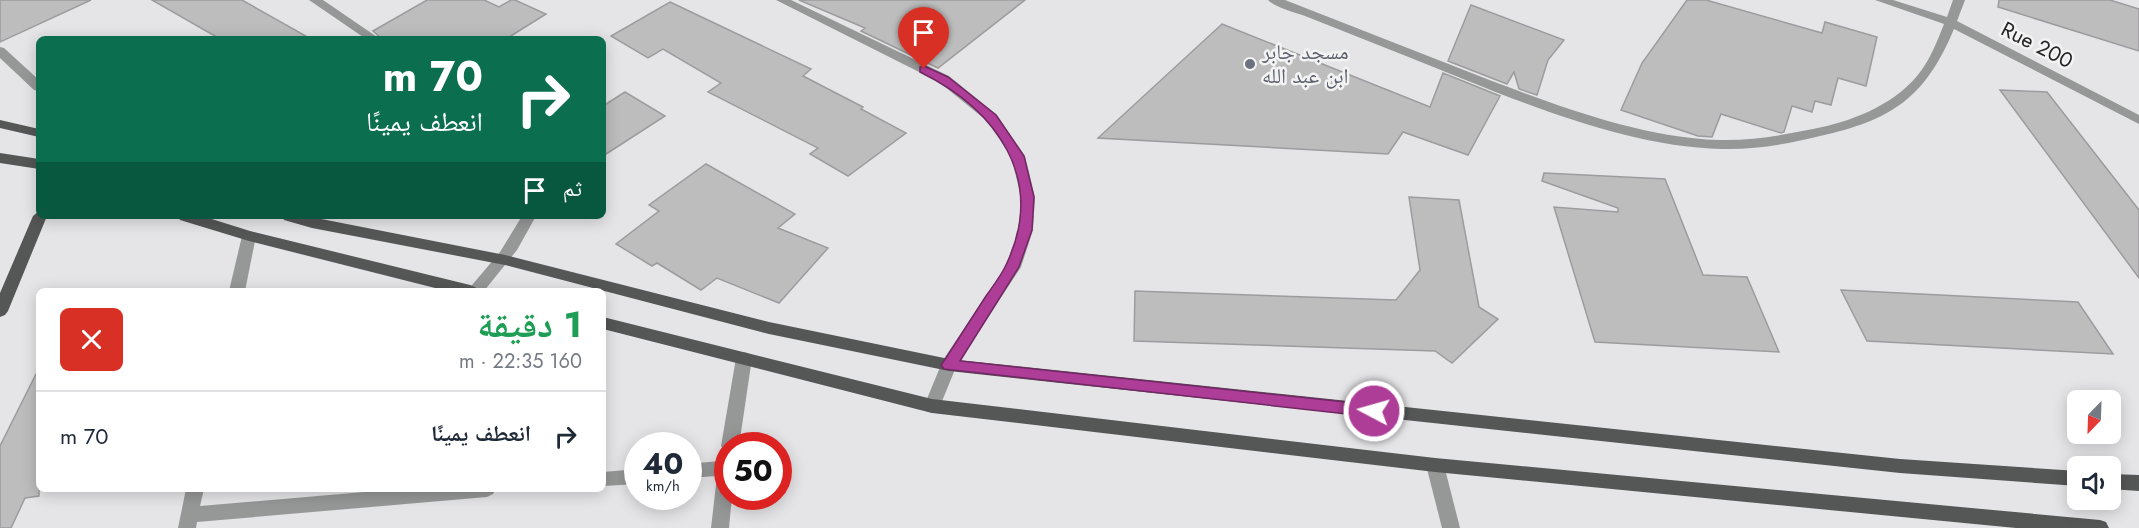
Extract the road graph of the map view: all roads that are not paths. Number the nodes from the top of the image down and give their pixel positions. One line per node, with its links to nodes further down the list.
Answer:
1 (315, 0): 7 (street)
2 (782, 0): 27 (street)
3 (1274, 0): 6 (street)
4 (1881, 0): 6 (street, Rue 200)
5 (1959, 0): 6 (street)
6 (1952, 23): 10 (street, Rue 200)
7 (369, 36)
8 (0, 51): 9 (street)
9 (36, 84)
10 (2139, 120)
11 (0, 124): 12 (main road)
12 (36, 132)
13 (0, 158): 14 (main road)
14 (36, 164)
15 (39, 219): 24 (main road)
16 (195, 219): 19 (main road)
17 (299, 219): 20 (main road)
18 (528, 219): 20 (street)
19 (249, 236): 21 (street); 22 (main road)
20 (505, 260): 23 (street); 27 (main road)
21 (238, 288)
22 (458, 288)
23 (478, 288)
24 (0, 311)
25 (606, 324): 26 (main road)
26 (744, 358): 28 (main road); 29 (street)
27 (949, 365): 28 (street); 32 (main road)
28 (932, 405): 30 (main road)
29 (732, 432)
30 (1435, 465): 41 (street); 42 (main road)
31 (624, 477): 33 (street)
32 (2067, 478)
33 (606, 479)
34 (2121, 482): 35 (main road)
35 (2139, 483)
36 (194, 492): 39 (street)
37 (460, 492): 39 (street)
38 (722, 510): 40 (street)
39 (188, 522)
40 (720, 528)
41 (1451, 528)
42 (2100, 528)

